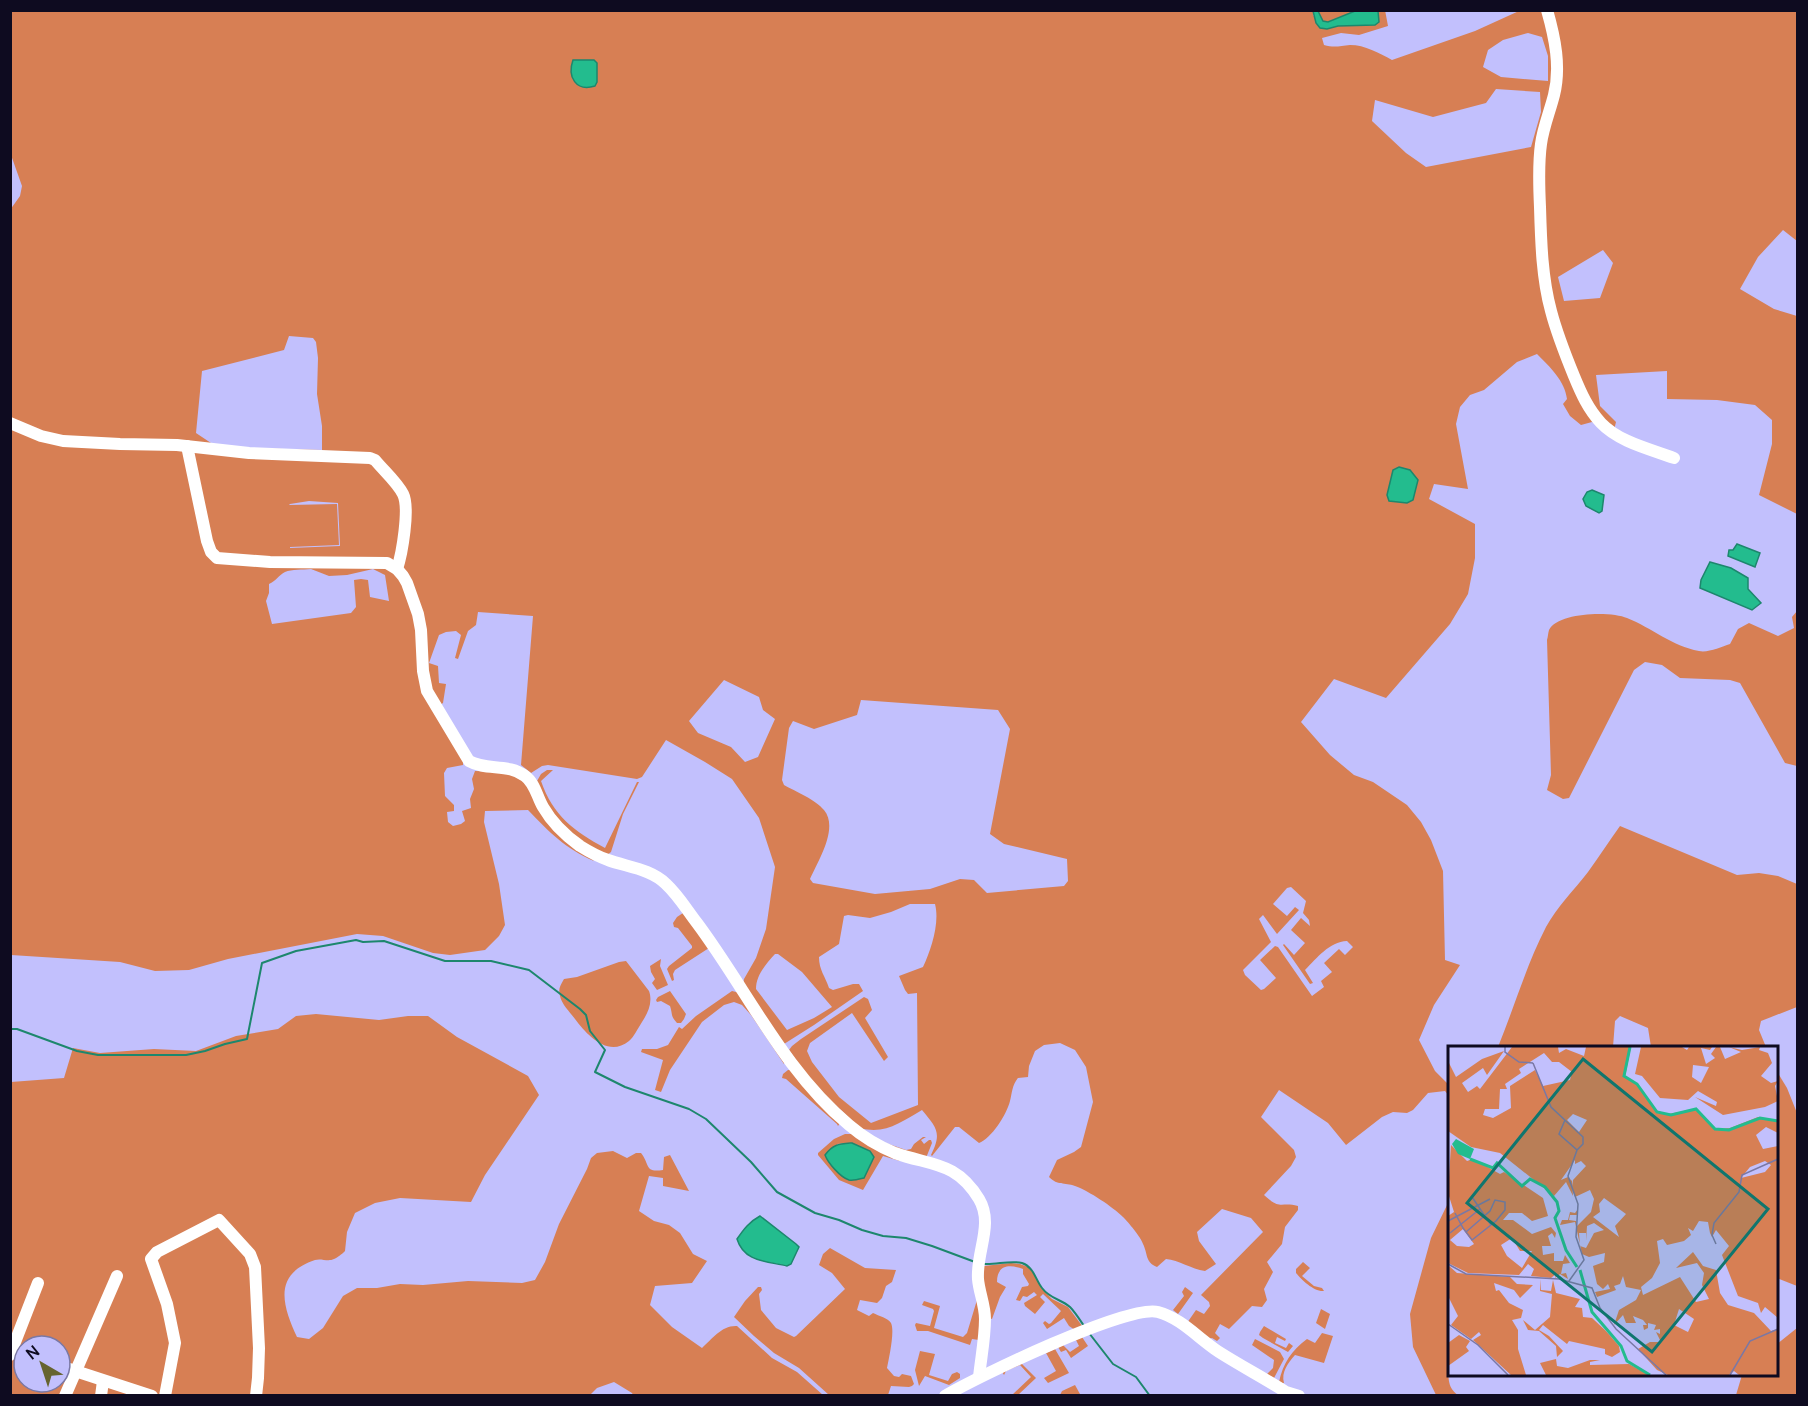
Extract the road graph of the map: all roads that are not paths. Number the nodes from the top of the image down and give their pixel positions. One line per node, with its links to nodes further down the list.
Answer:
1 (1547, 10): 4 (street)
2 (10, 423): 3 (street)
3 (187, 446): 5 (street); 5 (street)
4 (1674, 458)
5 (397, 569): 11 (street)
6 (117, 1276): 10 (street)
7 (38, 1283): 8 (street)
8 (20, 1334)
9 (72, 1370): 10 (street)
10 (75, 1371): 12 (street); 13 (street)
11 (979, 1377): 18 (street); 19 (street)
12 (103, 1381): 14 (street); 15 (street)
13 (65, 1395)
14 (101, 1395)
15 (152, 1395)
16 (165, 1395): 17 (street)
17 (256, 1395)
18 (945, 1395)
19 (1299, 1395)

